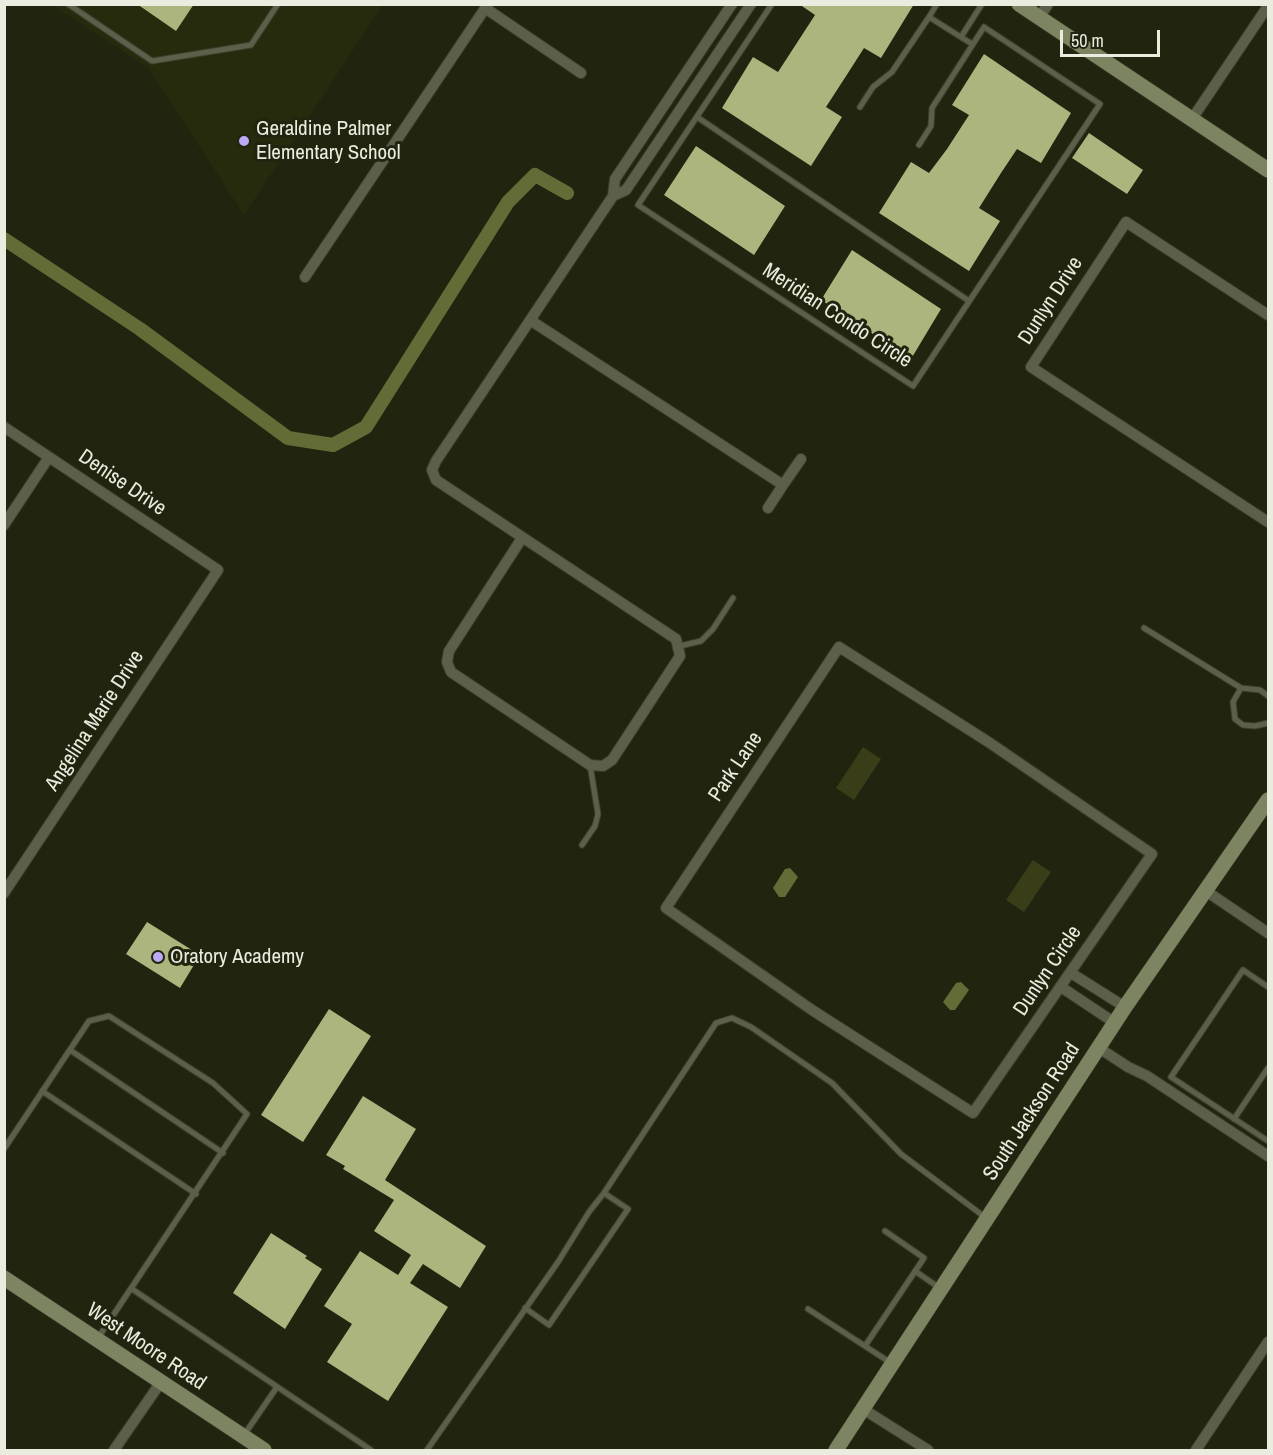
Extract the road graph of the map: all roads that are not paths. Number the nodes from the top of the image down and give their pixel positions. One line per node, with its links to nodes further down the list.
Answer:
1 (68, 4): 2 (lane)
2 (278, 4)
3 (732, 4): 14 (street)
4 (751, 4): 17 (street)
5 (772, 4): 20 (lane, Meridian Condo Circle)
6 (937, 4): 12 (lane)
7 (982, 4): 15 (lane)
8 (1019, 4): 13 (main road)
9 (1048, 4): 13 (street)
10 (487, 6): 18 (street); 25 (street)
11 (1269, 6): 21 (street)
12 (929, 17): 15 (lane); 19 (lane)
13 (1039, 18): 21 (main road)
14 (711, 36): 17 (street); 24 (street)
15 (961, 37): 16 (lane)
16 (972, 44): 22 (lane); 26 (lane, Meridian Condo Circle)
17 (724, 45): 24 (street)
18 (581, 73)
19 (860, 107)
20 (697, 117): 26 (lane); 26 (lane, Meridian Condo Circle)
21 (1192, 119): 23 (main road)
22 (918, 145)
23 (1269, 170)
24 (613, 196): 28 (street)
25 (305, 277)
26 (969, 301)
27 (1269, 315): 34 (street, Dunlyn Drive)
28 (530, 320): 32 (street); 36 (street)
29 (4, 427): 30 (street, Denise Drive)
30 (50, 458): 35 (street); 37 (street, Denise Drive)
31 (801, 459): 32 (street)
32 (783, 485): 33 (street)
33 (768, 508)
34 (1269, 522)
35 (4, 525)
36 (522, 538): 40 (street); 45 (street)
37 (218, 570): 49 (street, Angelina Marie Drive)
38 (733, 598): 40 (lane)
39 (1144, 627): 42 (lane)
40 (680, 646): 45 (street)
41 (839, 647): 50 (street, Park Lane); 52 (street, Dunlyn Circle)
42 (1241, 688): 43 (lane); 44 (lane)
43 (1269, 696)
44 (1269, 723)
45 (590, 765): 47 (lane)
46 (1269, 800): 48 (main road, South Jackson Road)
47 (582, 845)
48 (1206, 891): 51 (street); 55 (main road, South Jackson Road)
49 (4, 893)
50 (666, 908): 53 (street, Dunlyn Circle)
51 (1269, 933)
52 (1071, 973): 53 (street, Dunlyn Circle); 55 (street)
53 (1061, 987): 56 (street)
54 (1269, 987): 61 (lane)
55 (1125, 1007): 56 (main road, South Jackson Road)
56 (1115, 1023): 57 (main road, South Jackson Road)
57 (1099, 1048): 65 (street); 68 (main road, South Jackson Road)
58 (70, 1050): 60 (lane); 64 (lane); 64 (lane)
59 (1269, 1068): 61 (lane)
60 (42, 1091): 63 (lane); 67 (lane)
61 (1234, 1119): 62 (lane)
62 (1269, 1141)
63 (4, 1149)
64 (223, 1154): 67 (lane)
65 (1269, 1156)
66 (604, 1193): 68 (lane); 74 (lane); 74 (lane)
67 (196, 1194): 72 (lane)
68 (987, 1219): 73 (main road, South Jackson Road)
69 (885, 1231): 70 (lane)
70 (915, 1271): 73 (lane); 78 (lane)
71 (4, 1278): 76 (main road, West Moore Road)
72 (132, 1289): 76 (lane); 81 (lane)
73 (941, 1289): 79 (main road, South Jackson Road)
74 (525, 1308): 87 (lane)
75 (808, 1309): 78 (lane)
76 (97, 1340): 80 (main road, West Moore Road)
77 (1269, 1342): 90 (street)
78 (866, 1346): 79 (lane)
79 (893, 1364): 82 (main road, South Jackson Road)
80 (161, 1382): 83 (main road, West Moore Road); 84 (street)
81 (277, 1387): 83 (lane); 86 (lane)
82 (863, 1409): 88 (main road, South Jackson Road); 89 (street)
83 (243, 1437): 85 (main road, West Moore Road)
84 (114, 1450)
85 (264, 1450)
86 (371, 1450)
87 (427, 1450)
88 (836, 1450)
89 (928, 1450)
90 (1196, 1450)

